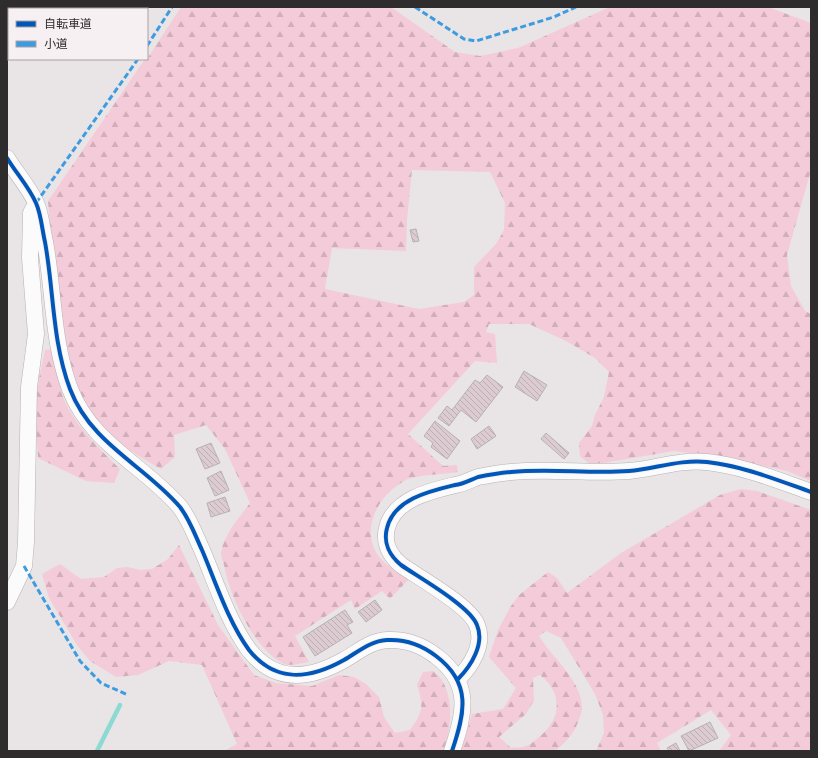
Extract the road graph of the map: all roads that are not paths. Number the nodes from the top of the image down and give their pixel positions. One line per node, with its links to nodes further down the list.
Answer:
1 (7, 158): 2 (street)
2 (36, 203): 4 (street); 5 (street)
3 (811, 492): 5 (street)
4 (7, 602)
5 (458, 679): 6 (street)
6 (452, 751)

